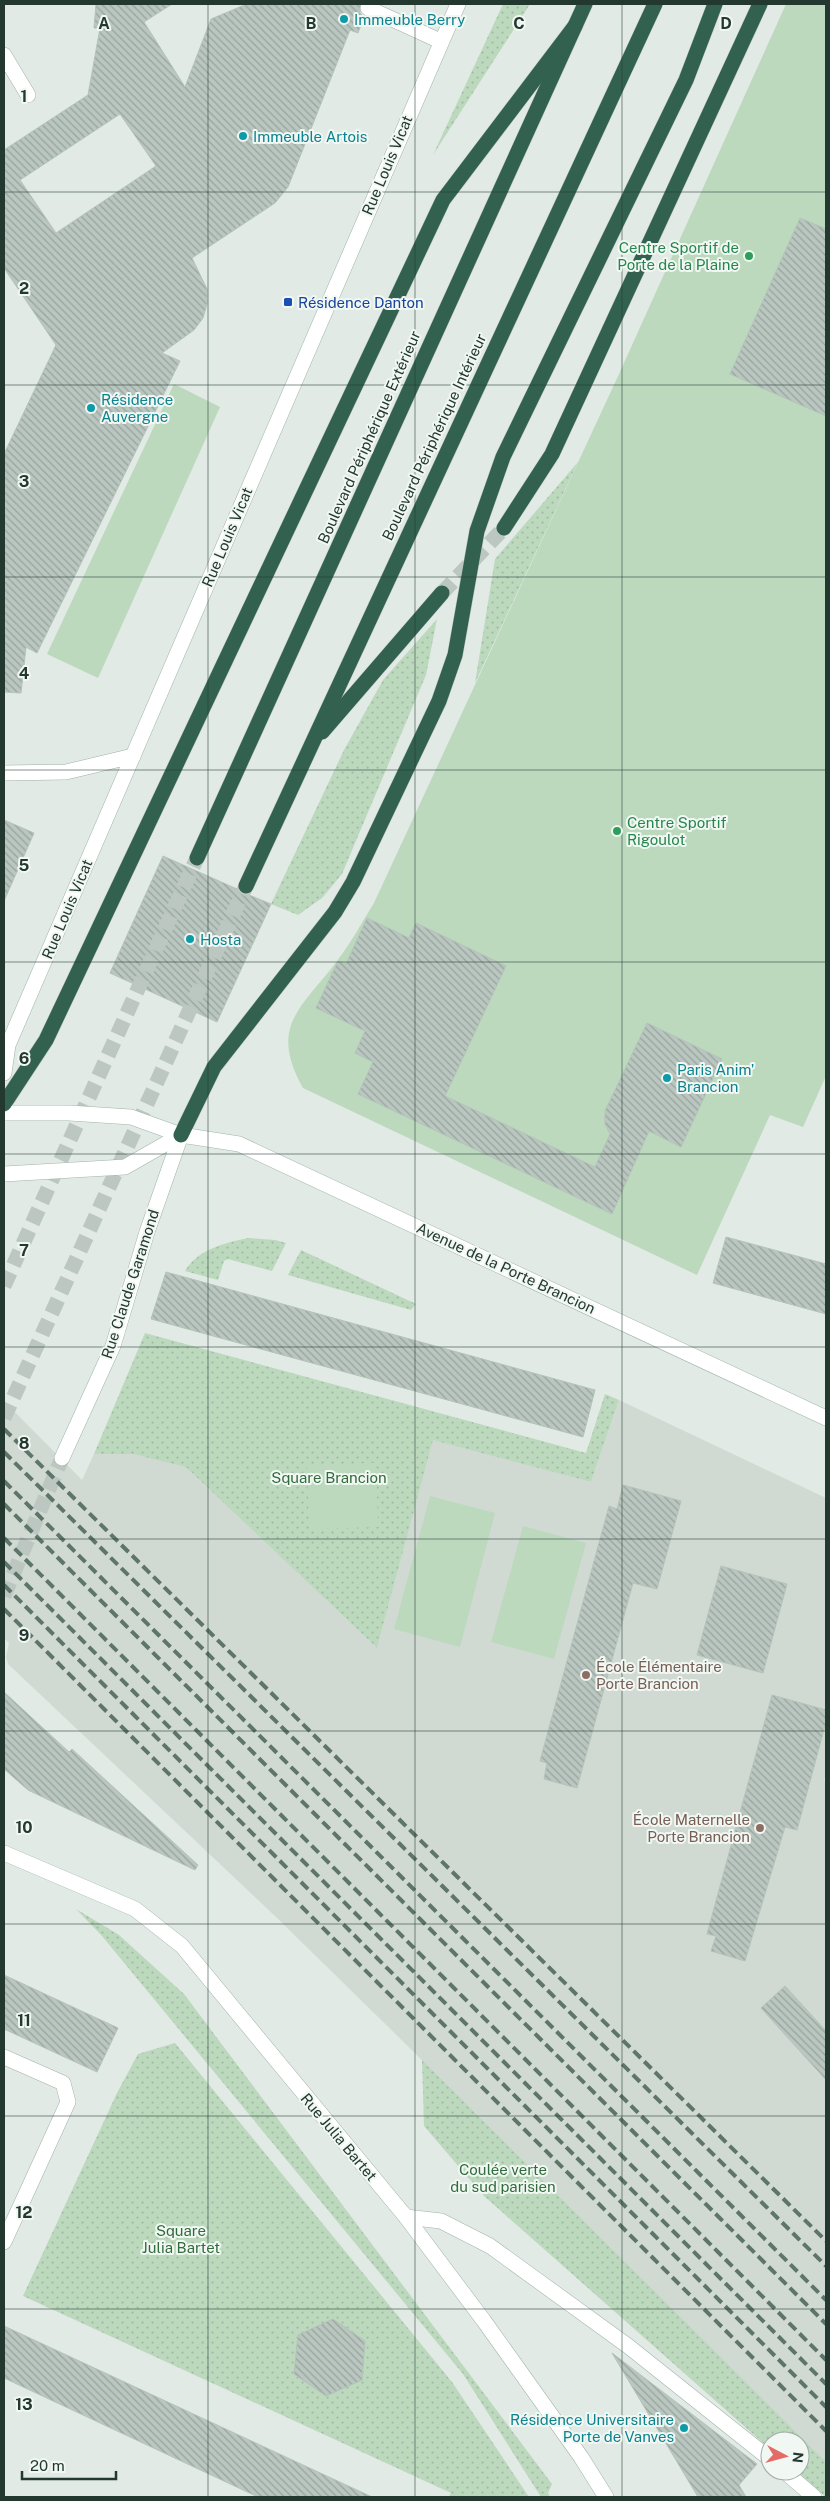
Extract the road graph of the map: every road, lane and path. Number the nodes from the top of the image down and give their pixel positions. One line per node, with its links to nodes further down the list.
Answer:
1 (458, 4): 8 (main road, Rue Louis Vicat)
2 (585, 4): 7 (highway, Boulevard Périphérique Extérieur)
3 (655, 4): 13 (highway, Boulevard Périphérique Intérieur)
4 (715, 4): 21 (highway)
5 (760, 4): 11 (highway)
6 (368, 8): 8 (main road)
7 (575, 26): 16 (highway, Boulevard Périphérique Extérieur); 19 (highway)
8 (440, 41): 14 (main road, Rue Louis Vicat)
9 (4, 55): 10 (main road)
10 (28, 95)
11 (504, 528)
12 (442, 593): 13 (highway)
13 (309, 747): 17 (highway, Boulevard Périphérique Intérieur)
14 (133, 756): 15 (main road); 18 (main road, Rue Louis Vicat)
15 (4, 772)
16 (197, 858)
17 (246, 886)
18 (4, 1073)
19 (4, 1104)
20 (4, 1113): 21 (main road, Avenue de la Porte Brancion)
21 (181, 1135): 22 (main road); 23 (main road, Avenue de la Porte Brancion); 24 (main road, Rue Claude Garamond)
22 (4, 1174)
23 (826, 1418)
24 (62, 1458)
25 (4, 1853): 27 (main road, Rue Julia Bartet)
26 (4, 2058): 28 (main road)
27 (406, 2217): 29 (main road); 31 (main road, Rue Julia Bartet)
28 (4, 2242)
29 (760, 2451)
30 (796, 2481): 32 (main road)
31 (606, 2497)
32 (814, 2497)

